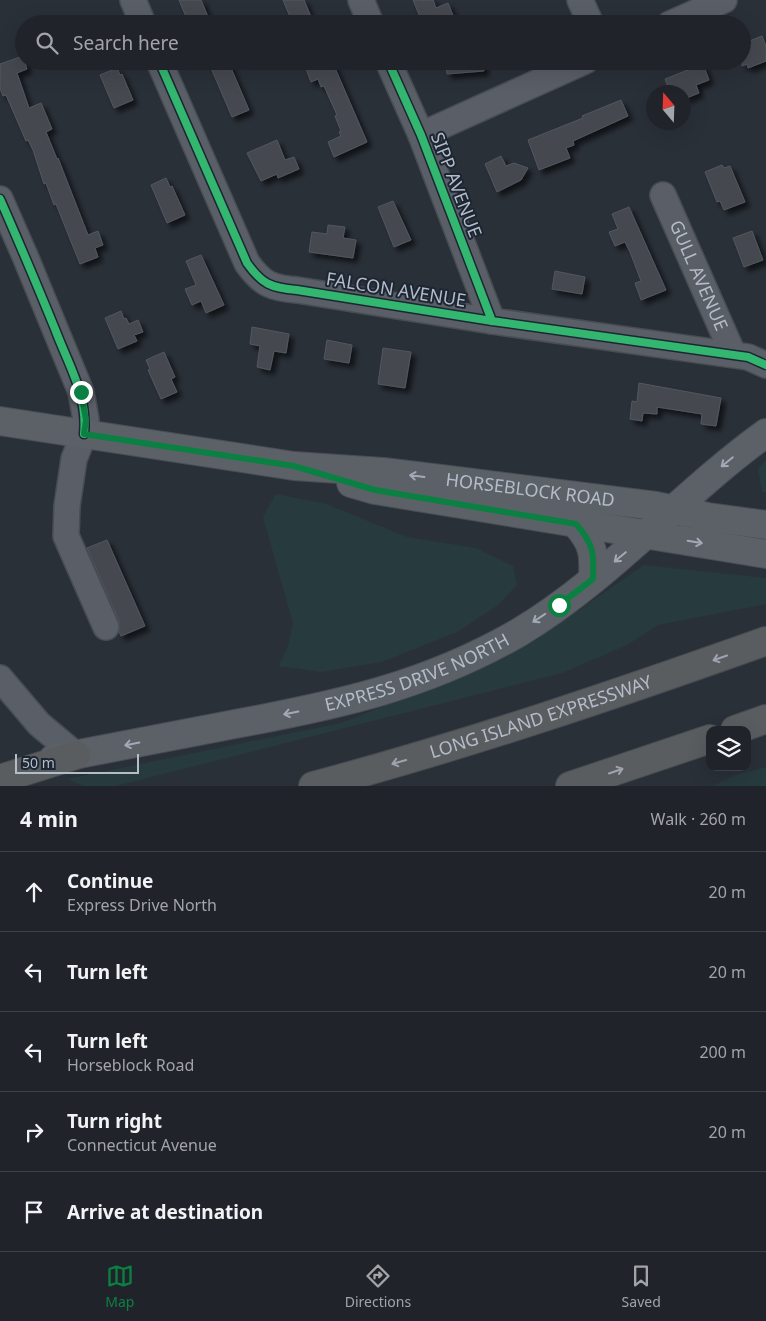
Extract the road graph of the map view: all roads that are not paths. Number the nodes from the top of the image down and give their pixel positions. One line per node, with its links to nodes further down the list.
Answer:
1 (133, 0): 5 (street)
2 (361, 0): 6 (street)
3 (580, 0): 7 (street)
4 (724, 0): 8 (street)
5 (139, 15)
6 (367, 15)
7 (587, 15)
8 (690, 15)
9 (163, 70): 15 (street, FALCON AVENUE)
10 (392, 70): 12 (street, SIPP AVENUE)
11 (565, 70): 12 (street)
12 (421, 135): 15 (street, SIPP AVENUE)
13 (663, 195): 16 (street, GULL AVENUE)
14 (0, 199): 20 (street)
15 (492, 321): 16 (street, FALCON AVENUE)
16 (733, 354): 17 (street, FALCON AVENUE)
17 (766, 365)
18 (0, 422): 20 (main road, HORSEBLOCK ROAD)
19 (766, 433): 22 (main road, EXPRESS DRIVE NORTH, one-way to 22)
20 (84, 434): 21 (main road, HORSEBLOCK ROAD); 28 (street)
21 (294, 466): 22 (main road, HORSEBLOCK ROAD, one-way to 21); 23 (main road, HORSEBLOCK ROAD)
22 (674, 510): 24 (main road, HORSEBLOCK ROAD); 25 (main road, EXPRESS DRIVE NORTH)
23 (576, 524): 25 (main road, HORSEBLOCK ROAD); 27 (main road)
24 (766, 525)
25 (647, 534): 26 (main road, HORSEBLOCK ROAD, one-way to 26); 27 (main road, EXPRESS DRIVE NORTH, one-way to 27)
26 (766, 554)
27 (593, 579): 34 (main road, EXPRESS DRIVE NORTH, one-way to 34)
28 (106, 627)
29 (766, 641): 37 (highway, LONG ISLAND EXPRESSWAY, one-way to 37)
30 (0, 678): 34 (street)
31 (766, 719): 32 (highway)
32 (746, 726)
33 (706, 740): 38 (highway, one-way to 33)
34 (76, 755): 35 (main road, EXPRESS DRIVE NORTH); 36 (highway)
35 (0, 770)
36 (0, 779)
37 (314, 786)
38 (570, 786)

